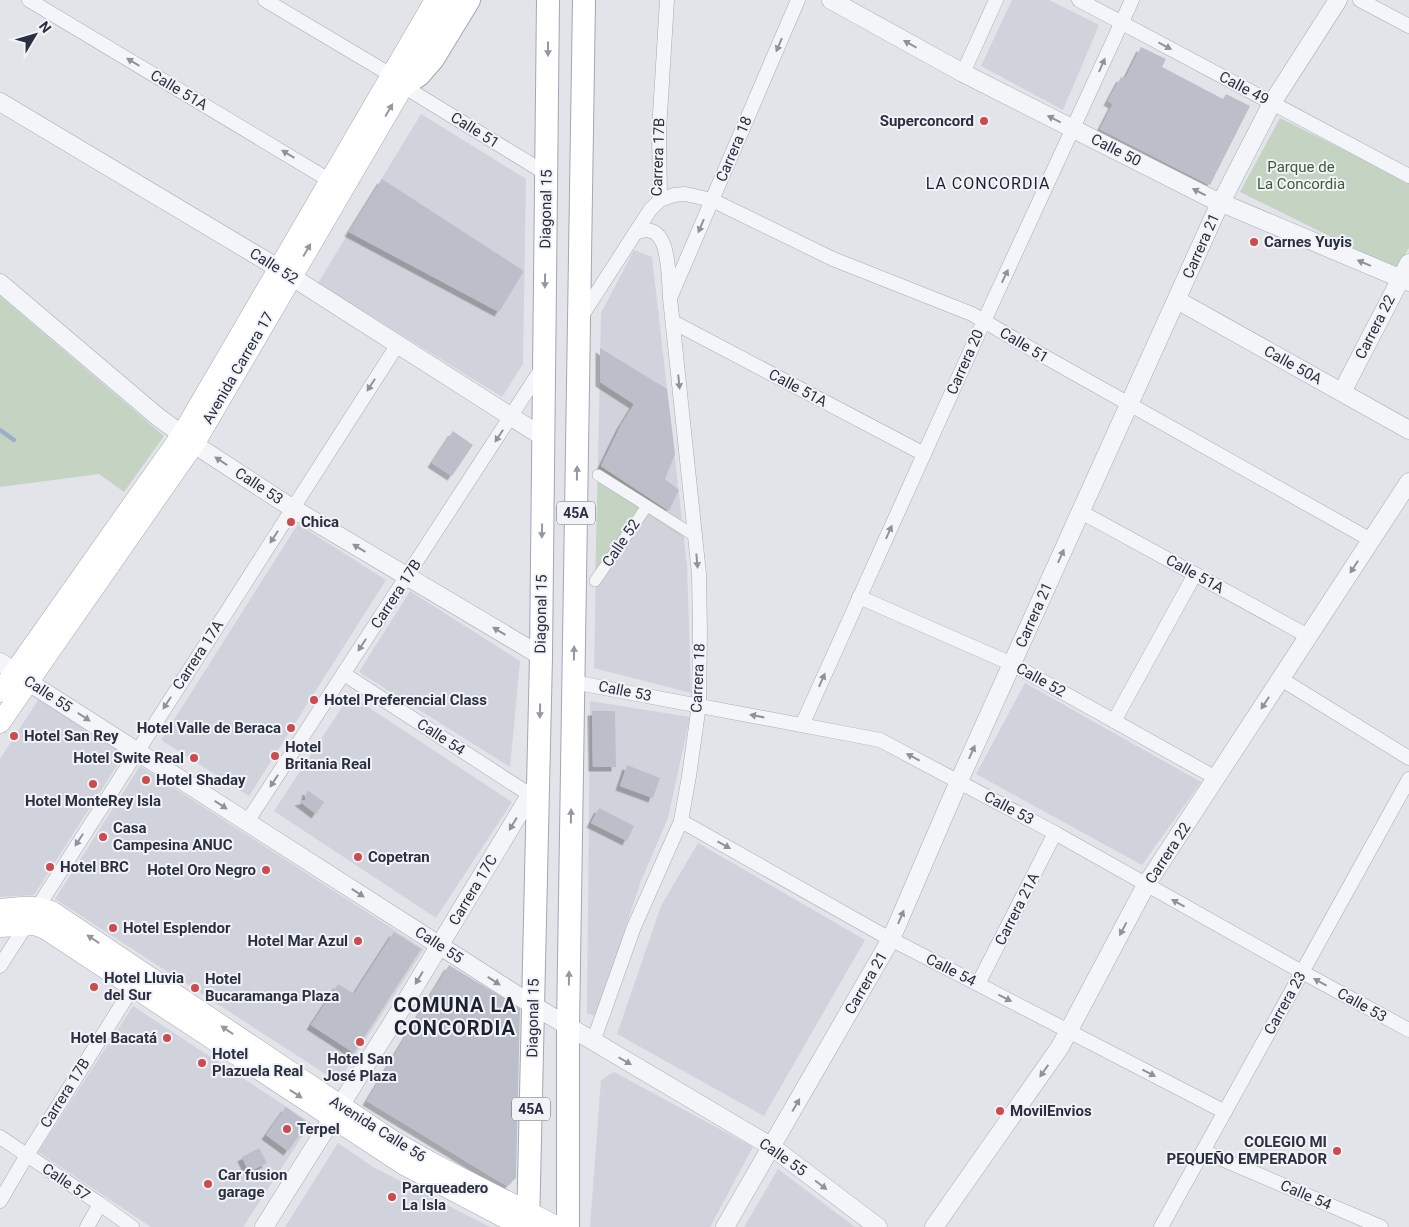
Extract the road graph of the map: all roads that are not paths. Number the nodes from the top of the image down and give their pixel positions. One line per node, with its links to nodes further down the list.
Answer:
1 (29, 0): 25 (street, Calle 51A, one-way to 1)
2 (265, 0): 19 (street, Calle 51)
3 (435, 0): 19 (main road, Avenida Carrera 17)
4 (454, 0): 19 (main road, Avenida Carrera 17)
5 (469, 0): 19 (main road)
6 (548, 0): 23 (main road, Diagonal 15 / 45A, one-way to 23)
7 (584, 0): 35 (main road, 45A)
8 (667, 0): 26 (street, Carrera 17B)
9 (798, 0): 27 (street, Carrera 18, one-way to 27)
10 (831, 0): 18 (street, Calle 50, one-way to 10)
11 (996, 0): 18 (street)
12 (1079, 0): 16 (street, Calle 49)
13 (1132, 0): 16 (street, Carrera 20)
14 (1338, 0): 21 (street, Carrera 21)
15 (1360, 0): 17 (street)
16 (1122, 23): 21 (street, Calle 49, one-way to 21); 22 (street, Carrera 20, one-way to 16)
17 (1409, 26)
18 (963, 73): 22 (street, Calle 50, one-way to 18)
19 (397, 80): 23 (street, Calle 51); 25 (main road, Avenida Carrera 17); 30 (main road, Avenida Carrera 17, one-way to 19)
20 (0, 102): 30 (street, Calle 52)
21 (1272, 103): 24 (street, Calle 49); 28 (street, Carrera 21)
22 (1074, 129): 28 (street, Calle 50, one-way to 22); 36 (street, Carrera 20, one-way to 22)
23 (547, 174): 39 (main road, Diagonal 15 / 45A, one-way to 39)
24 (1409, 176)
25 (329, 180): 30 (main road, Avenida Carrera 17)
26 (660, 200): 27 (street, Calle 51); 29 (street, Carrera 17B)
27 (712, 200): 33 (street, Carrera 18, one-way to 33); 36 (street, Calle 51)
28 (1221, 203): 31 (street, Calle 50, one-way to 28); 34 (street, Carrera 21)
29 (635, 233): 33 (street, Carrera 18); 35 (street, Carrera 17B)
30 (285, 272): 38 (street, Calle 52); 45 (main road, Avenida Carrera 17)
31 (1406, 274): 40 (street, Carrera 22)
32 (0, 283): 45 (street, Calle 53)
33 (670, 298): 37 (street, Carrera 18)
34 (1177, 300): 40 (street, Calle 50A); 41 (street, Carrera 21)
35 (579, 320): 64 (main road, 45A, one-way to 35)
36 (984, 320): 41 (street, Calle 51); 46 (street, Carrera 20)
37 (673, 322): 46 (street, Calle 51A); 52 (street, Carrera 18, one-way to 52)
38 (398, 344): 42 (street, Calle 52); 50 (street, Carrera 17A, one-way to 50)
39 (544, 365): 42 (street, Carrera 17B); 44 (main road, Diagonal 15 / 45A)
40 (1342, 392): 43 (street, Calle 50A)
41 (1129, 404): 51 (street, Carrera 21); 53 (street, Calle 51)
42 (511, 417): 44 (street, Calle 52); 55 (street, Carrera 17B, one-way to 55)
43 (1409, 430)
44 (543, 437): 59 (main road, Diagonal 15 / 45A, one-way to 59)
45 (188, 438): 50 (street, Calle 53, one-way to 45); 61 (main road, Avenida Carrera 17)
46 (924, 454): 57 (street, Carrera 20, one-way to 46)
47 (598, 475): 49 (street, Calle 52)
48 (1408, 484): 53 (street, Carrera 22)
49 (646, 506): 52 (street, Calle 52); 56 (street, Calle 52)
50 (292, 508): 55 (street, Calle 53, one-way to 50); 70 (street, Carrera 17A, one-way to 70)
51 (1081, 512): 54 (street, Calle 51A); 60 (street, Carrera 21, one-way to 51)
52 (695, 536): 66 (street, Carrera 18, one-way to 66)
53 (1371, 540): 58 (street, Carrera 22, one-way to 58)
54 (1195, 574): 58 (street, Calle 51A); 67 (street)
55 (407, 576): 59 (street, Calle 53, one-way to 55); 62 (street, Carrera 17B, one-way to 62)
56 (595, 581)
57 (859, 597): 60 (street, Calle 52); 69 (street, Carrera 20, one-way to 57)
58 (1308, 636): 63 (street, Carrera 22)
59 (541, 656): 75 (main road, Diagonal 15 / 45A, one-way to 75)
60 (1012, 664): 67 (street, Calle 52); 74 (street, Carrera 21, one-way to 60)
61 (14, 671): 65 (main road, Avenida Carrera 17); 68 (main road, Avenida Carrera 17); 70 (street, Calle 55, one-way to 70)
62 (344, 674): 75 (street, Calle 54); 77 (street, Carrera 17B, one-way to 77)
63 (1281, 679): 71 (street); 72 (street, Carrera 22, one-way to 72)
64 (574, 682): 66 (street, Calle 53); 91 (main road, 45A, one-way to 64)
65 (0, 692)
66 (698, 705): 69 (street, Calle 53, one-way to 66); 76 (street, Carrera 18)
67 (1114, 721): 72 (street, Calle 52)
68 (0, 723)
69 (802, 724): 74 (street, Calle 53, one-way to 69)
70 (136, 751): 77 (street, Calle 55, one-way to 77); 80 (street, Carrera 17A, one-way to 80)
71 (1409, 758)
72 (1216, 778): 79 (street, Carrera 22)
73 (1409, 780): 87 (street, Carrera 23)
74 (959, 781): 78 (street, Calle 53); 84 (street, Carrera 21, one-way to 74)
75 (535, 792): 85 (street, Carrera 17C, one-way to 85); 90 (main road, Diagonal 15 / 45A)
76 (681, 821): 84 (street, Calle 54, one-way to 84); 94 (street, Carrera 18)
77 (247, 822): 85 (street, Calle 55, one-way to 85)
78 (1055, 833): 79 (street, Calle 53); 88 (street, Carrera 21A)
79 (1146, 886): 87 (street, Calle 53, one-way to 79); 93 (street, Carrera 22, one-way to 93)
80 (36, 907): 81 (main road, Avenida Calle 56); 82 (street, Carrera 17A); 95 (main road, Avenida Calle 56, one-way to 80)
81 (0, 909)
82 (25, 925): 83 (main road, Avenida Calle 56); 86 (street, Carrera 17A); 89 (main road, Avenida Calle 56)
83 (0, 927)
84 (891, 939): 88 (street, Calle 54); 98 (street, Carrera 21, one-way to 84)
85 (439, 945): 90 (street, Calle 55, one-way to 90); 95 (street, Carrera 17C, one-way to 95)
86 (0, 966)
87 (1302, 972): 92 (street, Calle 53, one-way to 87); 96 (street, Carrera 23)
88 (978, 984): 93 (street, Calle 54, one-way to 93)
89 (133, 987): 95 (main road, Avenida Calle 56, one-way to 95); 100 (street, Carrera 17B)
90 (534, 1006): 91 (street, Calle 55); 103 (main road, Diagonal 15 / 45A)
91 (568, 1027): 94 (street, Calle 55); 108 (main road, 45A)
92 (1409, 1030)
93 (1069, 1031): 96 (street, Calle 54, one-way to 96); 111 (street, Carrera 22, one-way to 111)
94 (593, 1042): 98 (street, Calle 55, one-way to 98)
95 (336, 1112): 103 (main road, Avenida Calle 56); 106 (street, Carrera 17C)
96 (1225, 1112): 99 (street, Carrera 23)
97 (0, 1137): 100 (street, Calle 57)
98 (772, 1147): 109 (street, Carrera 21); 110 (street, Calle 55, one-way to 110)
99 (1203, 1151): 112 (street, Carrera 23); 113 (street, Calle 54)
100 (27, 1155): 101 (street, Carrera 17B); 102 (street, Calle 57)
101 (0, 1201)
102 (100, 1204): 104 (street); 105 (street, Calle 57)
103 (526, 1222): 107 (main road, Avenida Calle 56)
104 (87, 1227)
105 (132, 1227)
106 (264, 1227)
107 (558, 1227)
108 (568, 1227)
109 (726, 1227)
110 (878, 1227)
111 (934, 1227)
112 (1161, 1227)
113 (1381, 1227)

